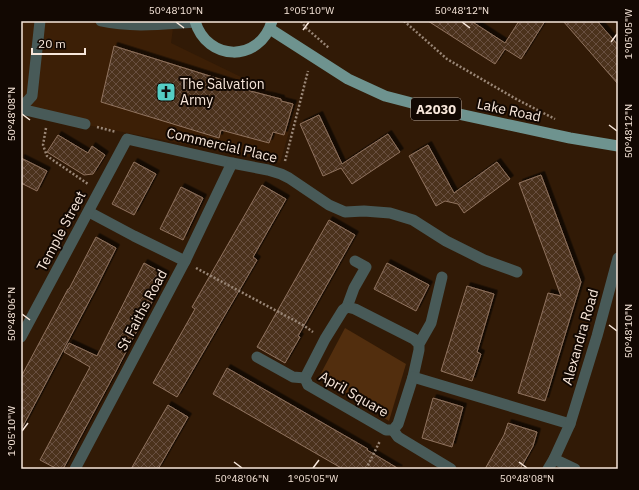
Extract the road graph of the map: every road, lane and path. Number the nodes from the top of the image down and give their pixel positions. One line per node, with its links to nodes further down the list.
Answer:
1 (40, 21): 9 (street)
2 (101, 21): 5 (street)
3 (301, 21): 7 (path)
4 (404, 21): 12 (path)
5 (195, 22): 6 (main road)
6 (271, 25): 8 (main road, Lake Road / A2030)
7 (333, 52)
8 (312, 56): 12 (main road, Lake Road / A2030); 16 (path)
9 (21, 109): 10 (street)
10 (48, 116): 11 (street); 17 (path)
11 (85, 124): 13 (path)
12 (570, 138): 14 (main road, Lake Road / A2030)
13 (127, 139): 15 (street, Commercial Place); 17 (street, Temple Street)
14 (618, 146)
15 (232, 163): 16 (street, Commercial Place); 20 (street, St Faiths Road)
16 (281, 174): 22 (street, Commercial Place)
17 (99, 191): 18 (street, Temple Street)
18 (89, 212): 20 (street); 25 (street, Temple Street)
19 (618, 258): 31 (street, Alexandra Road)
20 (185, 261): 26 (path); 34 (street, St Faiths Road)
21 (355, 261): 24 (street, April Square)
22 (517, 272)
23 (442, 277): 27 (street, April Square)
24 (346, 307): 26 (street, April Square); 27 (street)
25 (21, 337)
26 (325, 340): 29 (street, April Square)
27 (419, 344): 30 (street, April Square)
28 (257, 357): 29 (street)
29 (305, 378): 32 (street, April Square)
30 (412, 378): 31 (street); 32 (street, April Square)
31 (570, 424): 33 (street, Alexandra Road)
32 (389, 430): 35 (path); 36 (street)
33 (551, 464): 37 (street)
34 (75, 469)
35 (366, 469)
36 (451, 469)
37 (575, 469)

